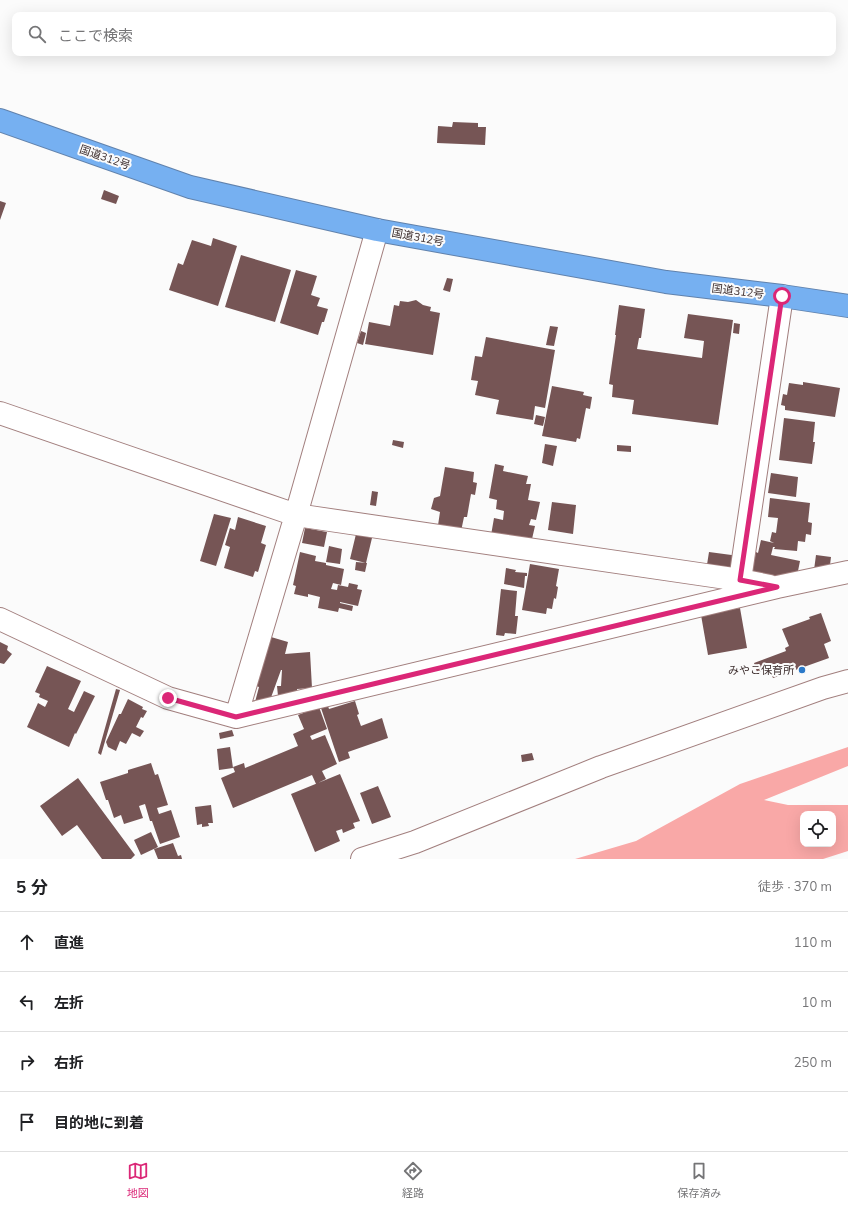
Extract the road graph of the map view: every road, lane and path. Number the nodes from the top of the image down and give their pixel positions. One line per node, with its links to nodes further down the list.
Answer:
1 (0, 120): 2 (highway, 国道312号)
2 (377, 230): 3 (highway, 国道312号); 6 (street)
3 (782, 296): 4 (highway, 国道312号); 8 (street)
4 (848, 306)
5 (0, 413): 6 (street)
6 (296, 515): 8 (street); 12 (street)
7 (848, 572): 9 (street)
8 (740, 580): 9 (street)
9 (777, 587): 12 (street)
10 (0, 619): 12 (street)
11 (848, 681): 13 (street)
12 (236, 717)
13 (362, 859)

